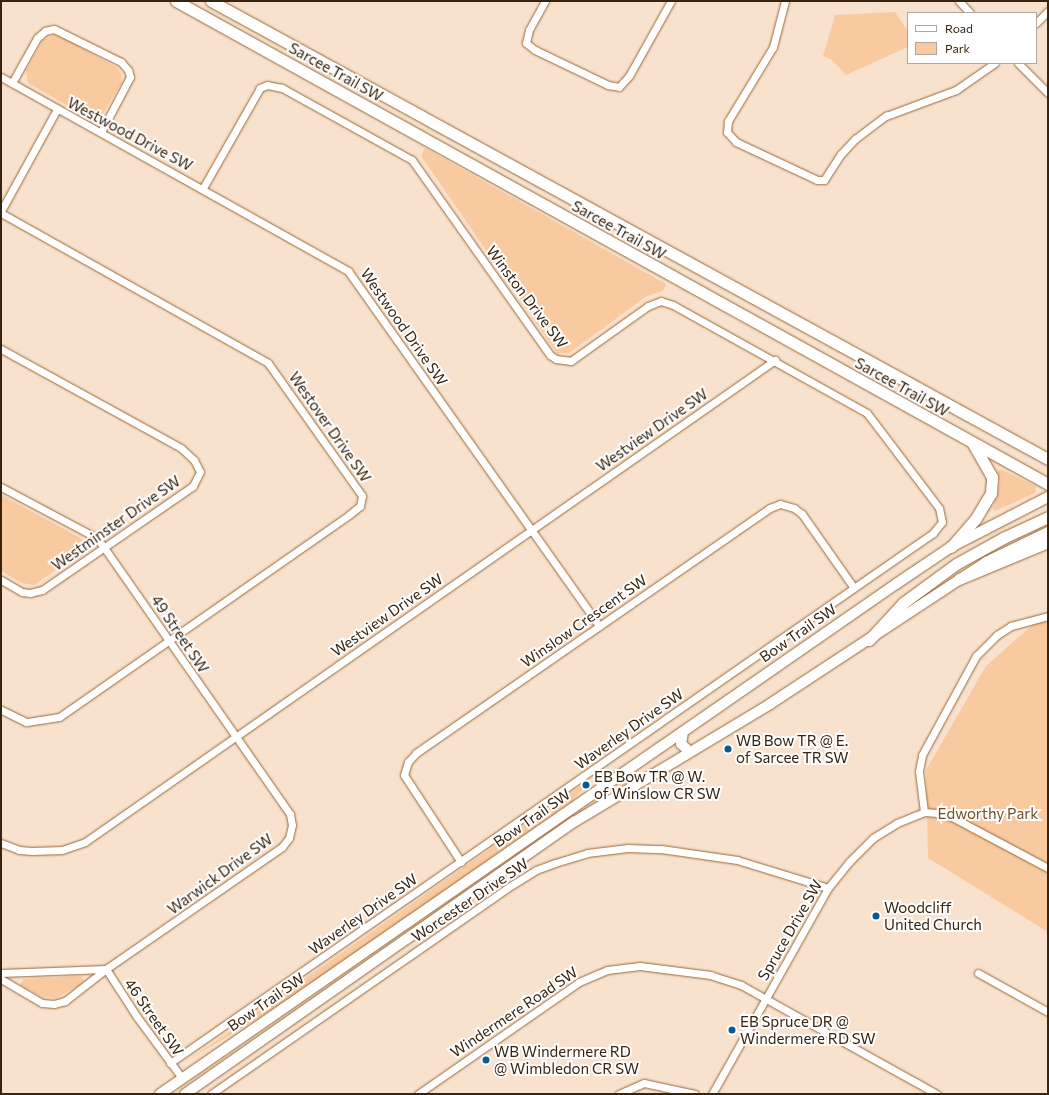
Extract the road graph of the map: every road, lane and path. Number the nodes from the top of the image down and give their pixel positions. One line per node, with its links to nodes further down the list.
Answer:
1 (176, 1): 22 (highway, Sarcee Trail SW)
2 (211, 1): 21 (highway, Sarcee Trail SW)
3 (545, 1): 4 (street)
4 (671, 1)
5 (785, 1): 10 (street)
6 (959, 1): 8 (street)
7 (1048, 11): 9 (street)
8 (969, 12)
9 (1037, 22)
10 (994, 64)
11 (1019, 64): 14 (street)
12 (1, 77): 13 (street, Westwood Drive SW)
13 (12, 83): 15 (street, Westwood Drive SW); 16 (street)
14 (1048, 94)
15 (58, 109): 16 (street, Westwood Drive SW); 18 (street)
16 (101, 132): 17 (street, Westwood Drive SW)
17 (203, 188): 20 (street, Winston Drive SW); 30 (street, Westwood Drive SW)
18 (1, 212): 40 (street, Westover Drive SW)
19 (1, 349): 33 (street, Westminster Drive SW)
20 (775, 360): 29 (street, Winston Drive SW); 30 (street, Westview Drive SW)
21 (1008, 437): 23 (highway); 24 (highway, Sarcee Trail SW)
22 (972, 442): 25 (highway, Sarcee Trail SW); 34 (highway)
23 (1048, 450)
24 (1048, 459)
25 (1048, 484)
26 (1, 487): 33 (street, 49 Street SW)
27 (1048, 497): 34 (main road, Bow Trail SW)
28 (1048, 517): 41 (highway)
29 (942, 522): 37 (street, Waverley Drive SW)
30 (532, 530): 39 (street, Westwood Drive SW); 44 (street, Westview Drive SW)
31 (1048, 532): 35 (main road, Bow Trail SW)
32 (1048, 542): 35 (highway)
33 (103, 546): 36 (street, Westminster Drive SW); 40 (street, 49 Street SW)
34 (951, 547): 43 (main road, Bow Trail SW)
35 (959, 579): 41 (main road, Bow Trail SW)
36 (1, 580)
37 (854, 588): 39 (street, Winslow Crescent SW); 48 (street, Waverley Drive SW)
38 (1048, 616): 46 (street)
39 (599, 626): 48 (street, Winslow Crescent SW)
40 (169, 640): 42 (street, Westover Drive SW); 44 (street, 49 Street SW)
41 (869, 640): 45 (main road, Bow Trail SW)
42 (1, 710)
43 (682, 732): 45 (main road); 58 (main road, Bow Trail SW)
44 (236, 736): 47 (street, Westview Drive SW); 51 (street, Warwick Drive SW)
45 (689, 750): 60 (main road, Bow Trail SW)
46 (924, 812): 49 (street); 50 (street, Spruce Drive SW)
47 (1, 843)
48 (461, 862): 57 (street, Waverley Drive SW)
49 (1048, 868)
50 (828, 888): 55 (street, Spruce Drive SW); 61 (street, Worcester Drive SW)
51 (106, 969): 52 (street); 54 (street, Warwick Drive SW); 57 (street, 46 Street SW)
52 (1, 972)
53 (978, 973): 56 (street)
54 (1, 979)
55 (766, 998): 62 (street, Windermere Road SW); 65 (street, Spruce Drive SW); 66 (street, Windermere Road SW)
56 (1048, 1012)
57 (170, 1063): 58 (street, 46 Street SW)
58 (182, 1078): 59 (main road, Bow Trail SW)
59 (160, 1094)
60 (185, 1094)
61 (211, 1094)
62 (418, 1094)
63 (619, 1094): 64 (street)
64 (695, 1094)
65 (712, 1094)
66 (937, 1094)

